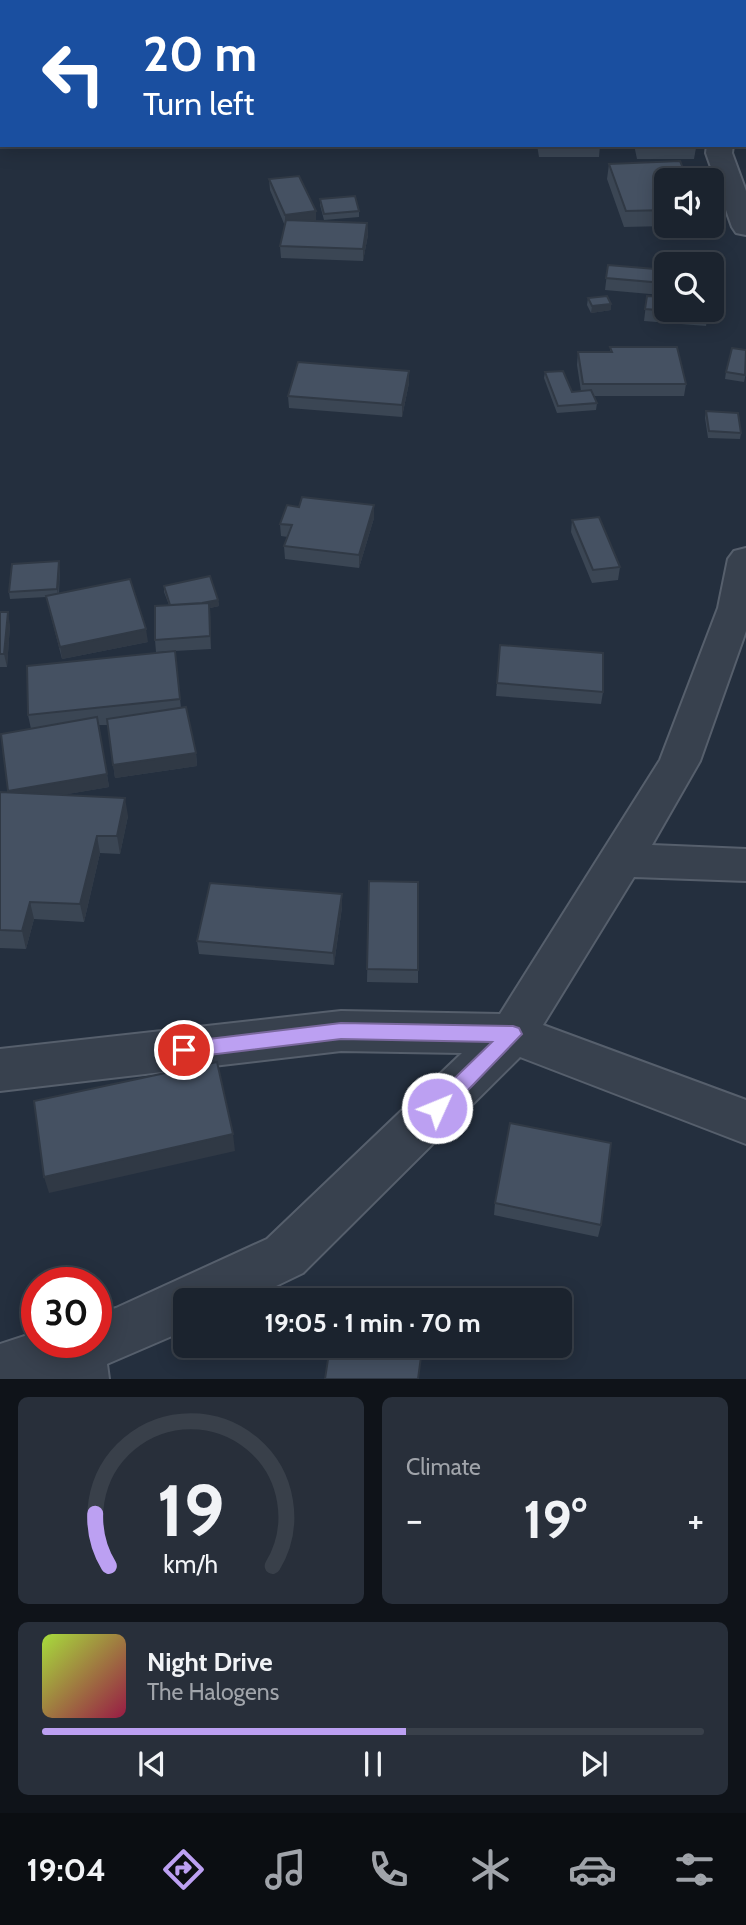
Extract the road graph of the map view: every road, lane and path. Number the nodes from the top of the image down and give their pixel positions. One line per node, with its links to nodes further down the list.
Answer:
1 (720, 147): 2 (street)
2 (746, 227)
3 (746, 559): 4 (street)
4 (622, 860): 5 (street); 6 (street)
5 (746, 865)
6 (513, 1034): 7 (street); 8 (street); 9 (street)
7 (0, 1070)
8 (746, 1122)
9 (217, 1288)
10 (173, 1309): 11 (street)
11 (112, 1338)
12 (59, 1358): 13 (street)
13 (0, 1371)

